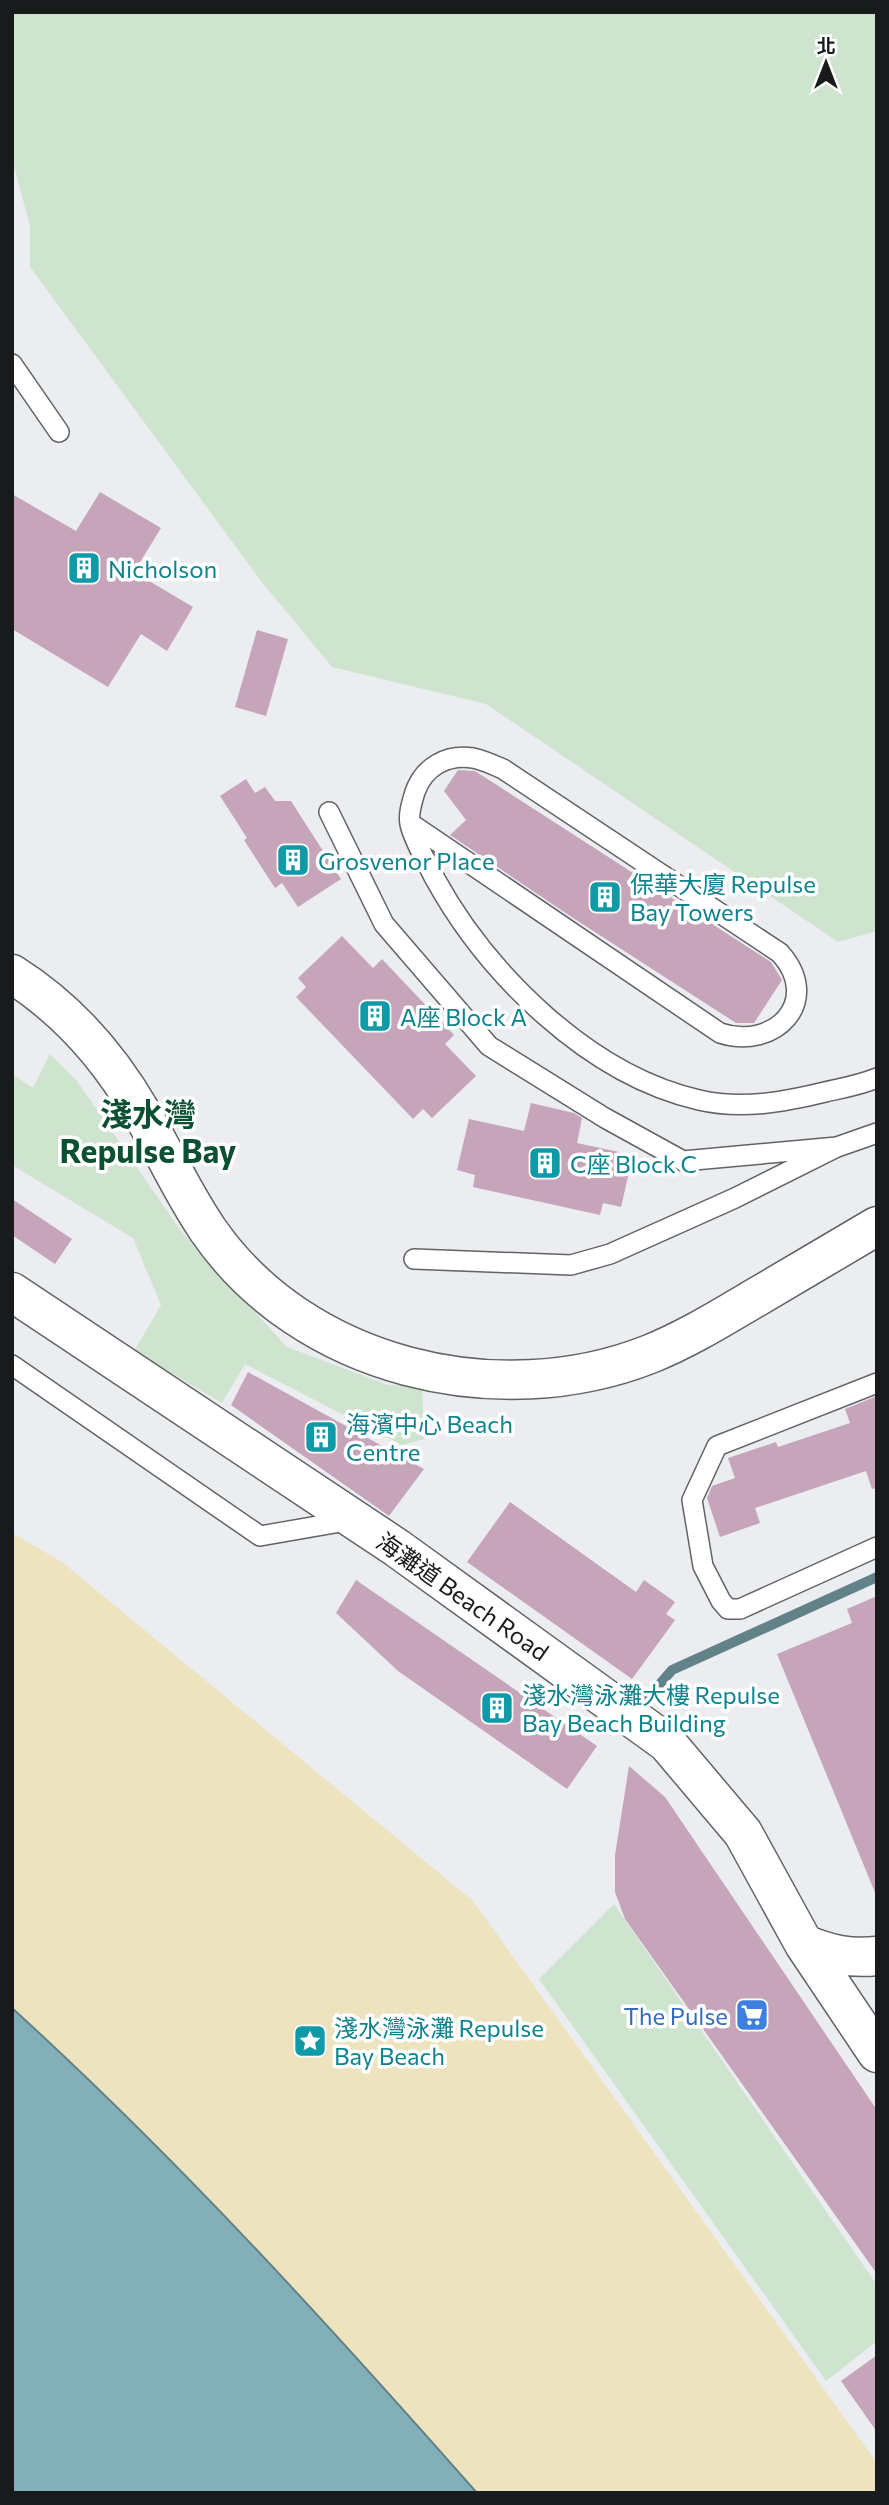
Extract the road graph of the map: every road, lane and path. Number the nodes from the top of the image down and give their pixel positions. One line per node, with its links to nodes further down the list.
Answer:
1 (12, 364): 2 (lane)
2 (60, 432)
3 (329, 812): 8 (lane)
4 (410, 823): 4 (lane); 6 (lane)
5 (12, 974): 9 (street)
6 (877, 1078)
7 (877, 1133): 8 (lane)
8 (836, 1147): 10 (lane)
9 (877, 1226)
10 (414, 1259)
11 (12, 1292): 14 (street, 海灘道 Beach Road)
12 (12, 1365): 14 (lane)
13 (877, 1383): 15 (lane)
14 (354, 1519): 16 (street, 海灘道 Beach Road)
15 (877, 1547)
16 (804, 1944): 17 (street); 18 (street, 海灘道 Beach Road)
17 (877, 1956)
18 (877, 2053)

